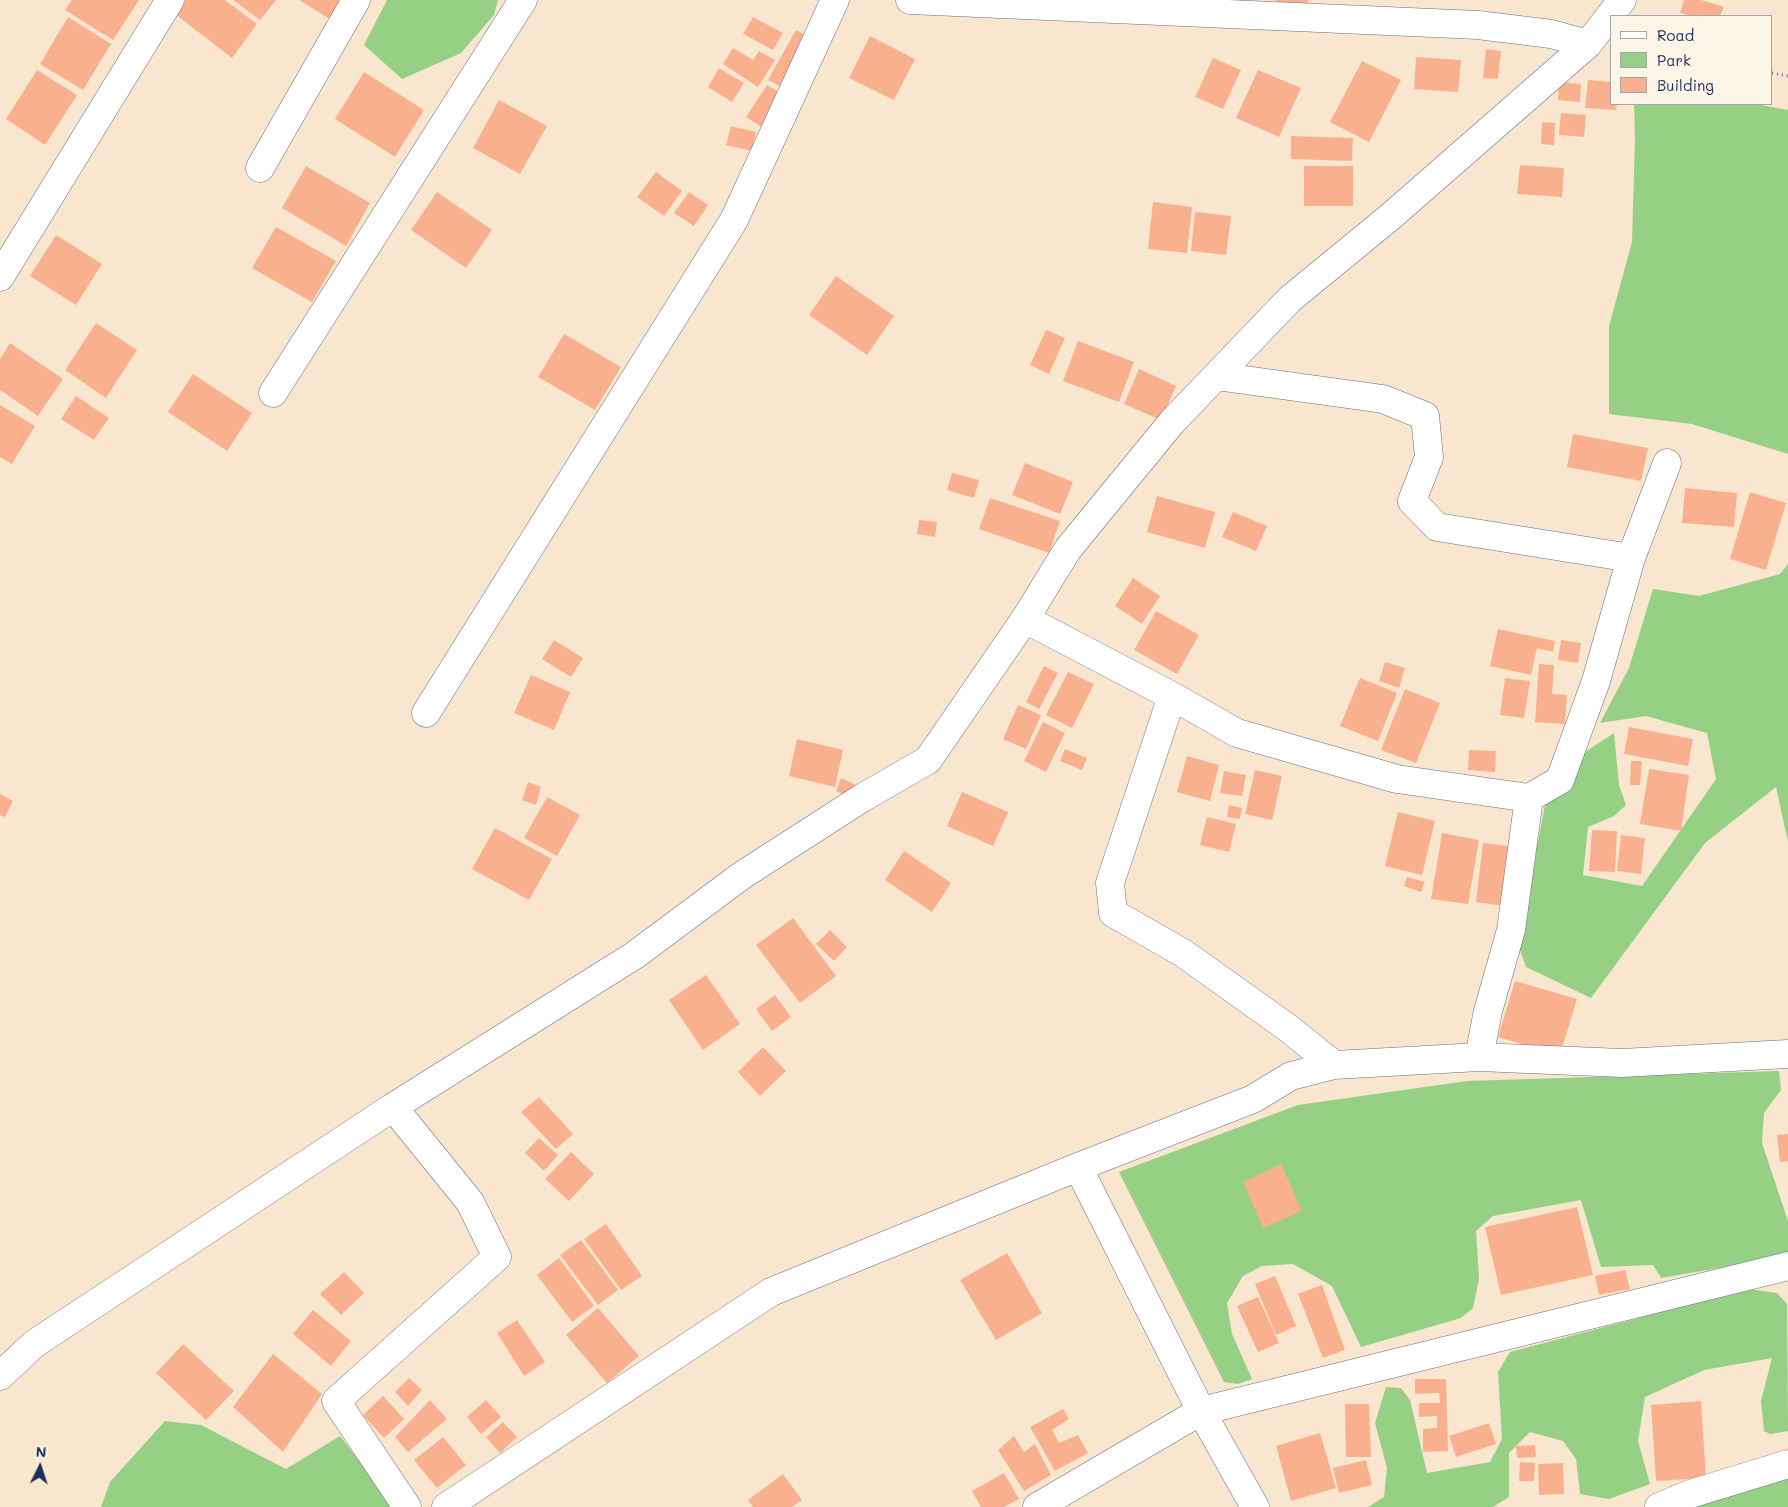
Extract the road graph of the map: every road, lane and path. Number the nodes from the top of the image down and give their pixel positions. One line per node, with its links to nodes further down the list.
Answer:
1 (170, 0): 13 (street)
2 (356, 0): 12 (street)
3 (523, 0): 15 (street)
4 (835, 0): 20 (street)
5 (910, 0): 9 (street)
6 (1622, 0): 7 (street)
7 (1610, 15)
8 (1610, 16): 9 (street)
9 (1588, 44): 14 (street)
10 (1773, 73): 11 (path)
11 (1788, 76)
12 (260, 168)
13 (0, 278)
14 (1216, 376): 17 (street); 18 (street)
15 (273, 393)
16 (1667, 463): 17 (street)
17 (1631, 558): 21 (street)
18 (1025, 619): 19 (street); 25 (street)
19 (1172, 696): 21 (street); 24 (street)
20 (426, 713)
21 (1529, 798): 23 (street)
22 (1788, 1054): 23 (street)
23 (1479, 1057): 24 (street)
24 (1334, 1065): 26 (street)
25 (393, 1107): 28 (street); 31 (street)
26 (1078, 1167): 29 (street); 32 (street)
27 (1788, 1266): 29 (street)
28 (0, 1376)
29 (1201, 1411): 33 (street); 34 (street)
30 (1788, 1464): 35 (street)
31 (407, 1507)
32 (446, 1507)
33 (1038, 1507)
34 (1255, 1507)
35 (1660, 1507)

